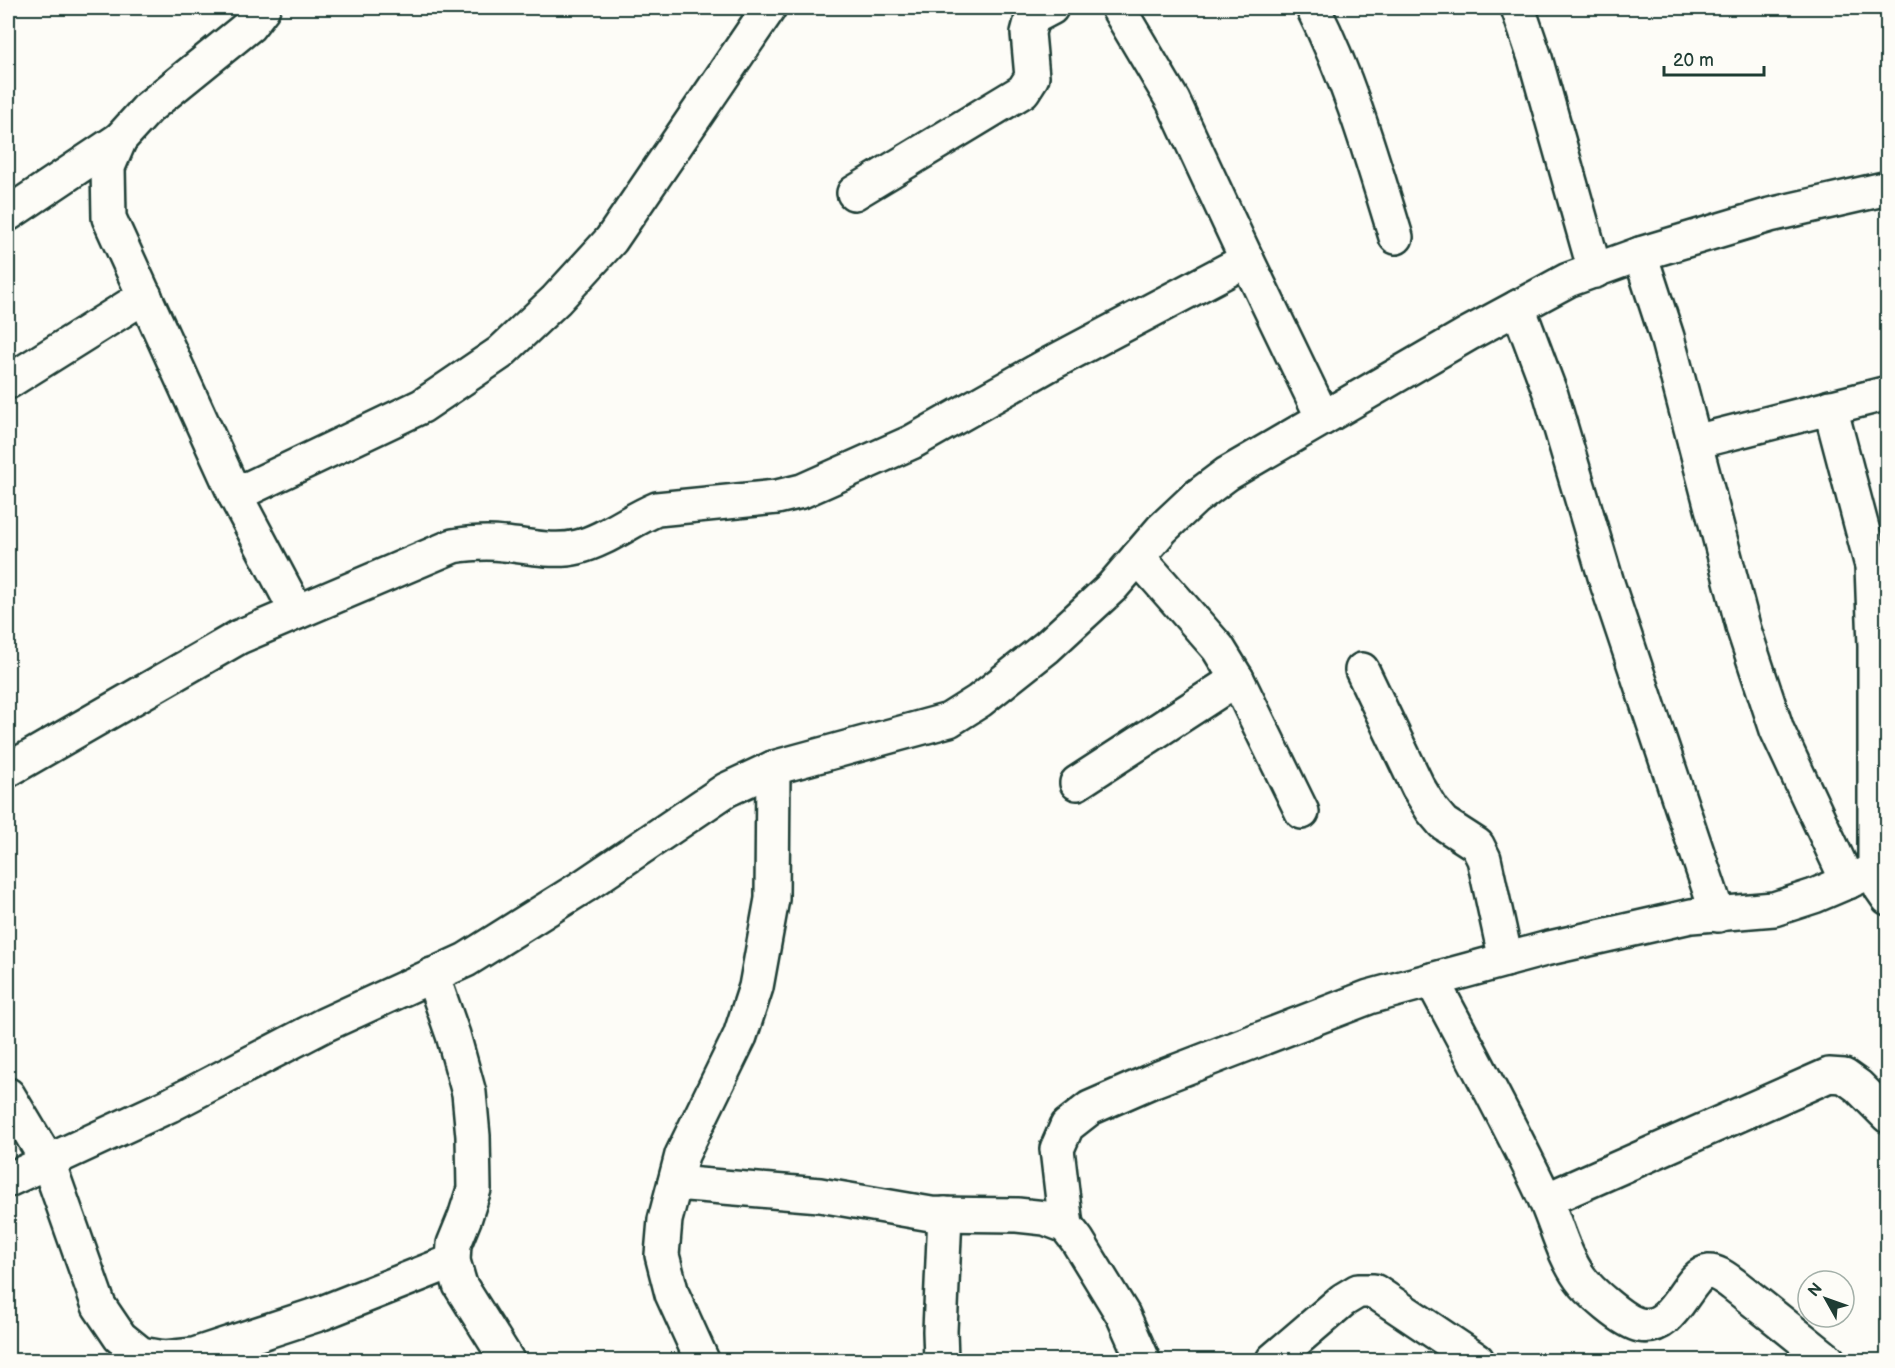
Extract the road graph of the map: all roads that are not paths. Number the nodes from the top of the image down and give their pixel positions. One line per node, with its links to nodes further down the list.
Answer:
1 (263, 8): 7 (street)
2 (768, 8): 22 (street)
3 (1051, 8): 9 (street)
4 (1118, 8): 13 (street)
5 (1313, 8): 11 (street)
6 (1518, 8): 14 (street)
7 (120, 140): 10 (street); 15 (street)
8 (1887, 188): 12 (street)
9 (854, 193)
10 (8, 214)
11 (1396, 237)
12 (1640, 254): 14 (street); 21 (street)
13 (1247, 260): 20 (street); 24 (street)
14 (1595, 271): 16 (street)
15 (145, 296): 17 (street); 22 (street)
16 (1518, 307): 20 (street); 33 (street)
17 (8, 382)
18 (1887, 393): 19 (street)
19 (1830, 407): 21 (street); 27 (street)
20 (1323, 418): 23 (street)
21 (1695, 442): 32 (street)
22 (235, 495): 24 (street)
23 (1138, 557): 26 (street); 28 (street)
24 (297, 612): 29 (street)
25 (1362, 670): 34 (street)
26 (1237, 679): 30 (street); 31 (street)
27 (1881, 689): 32 (street)
28 (773, 768): 35 (street); 41 (street)
29 (8, 770)
30 (1077, 783)
31 (1302, 812)
32 (1870, 883): 33 (street)
33 (1718, 915): 34 (street)
34 (1506, 960): 36 (street)
35 (432, 975): 39 (street); 45 (street)
36 (1432, 980): 42 (street); 44 (street)
37 (8, 1095): 39 (street)
38 (1887, 1116): 42 (street)
39 (48, 1162): 40 (street); 46 (street)
40 (8, 1180)
41 (675, 1183): 43 (street); 48 (street)
42 (1546, 1200): 53 (street)
43 (945, 1214): 44 (street); 49 (street)
44 (1066, 1226): 50 (street)
45 (453, 1261): 46 (street); 47 (street)
46 (195, 1358)
47 (507, 1360)
48 (702, 1360)
49 (941, 1360)
50 (1143, 1360)
51 (1273, 1360): 52 (street)
52 (1477, 1360)
53 (1828, 1360)

